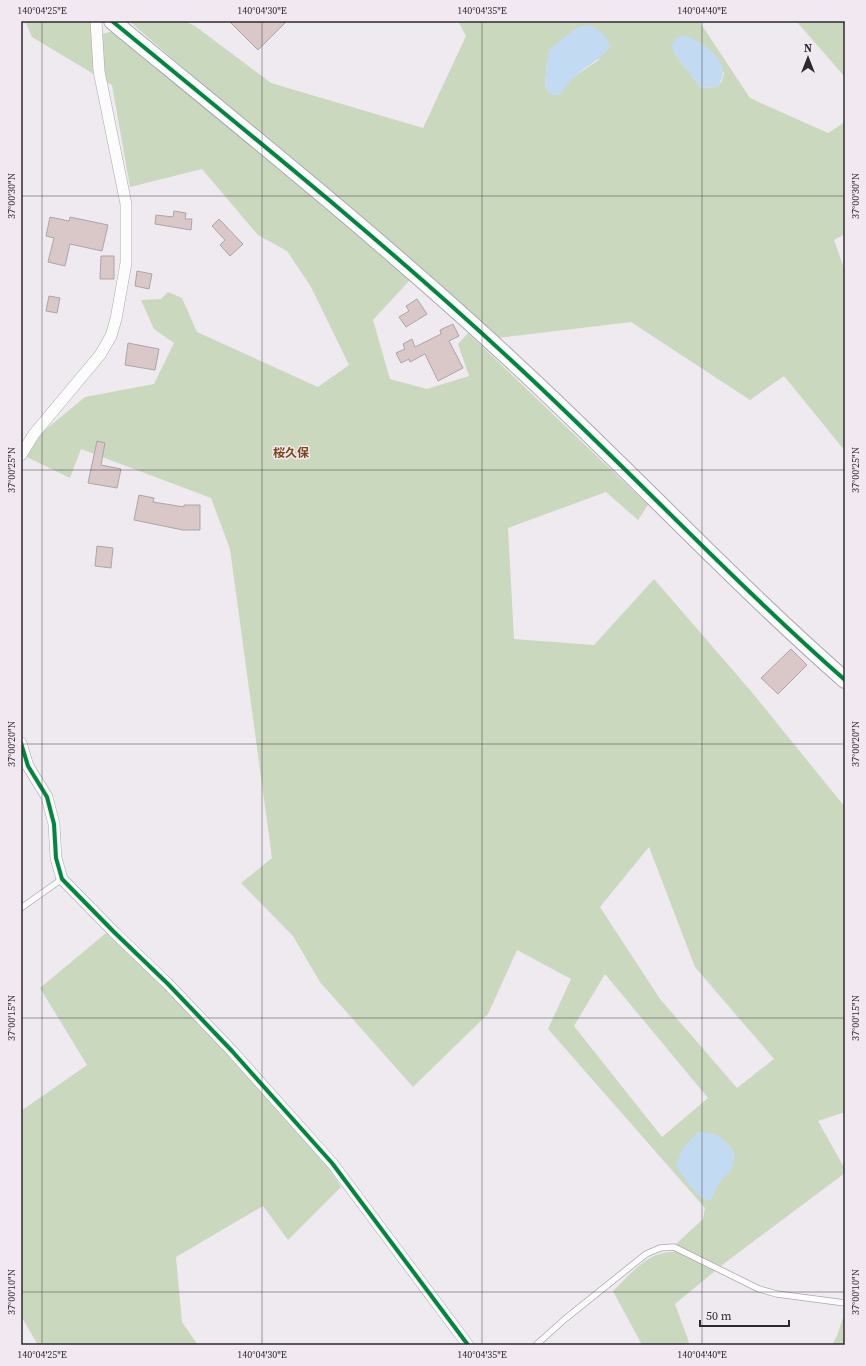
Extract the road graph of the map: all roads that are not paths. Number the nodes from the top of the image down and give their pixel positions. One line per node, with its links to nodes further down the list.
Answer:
1 (96, 21): 3 (street)
2 (112, 21): 4 (street)
3 (21, 455)
4 (845, 680)
5 (21, 743): 6 (street)
6 (62, 879): 7 (lane); 9 (street)
7 (21, 908)
8 (845, 1303): 10 (lane)
9 (468, 1345)
10 (536, 1345)

